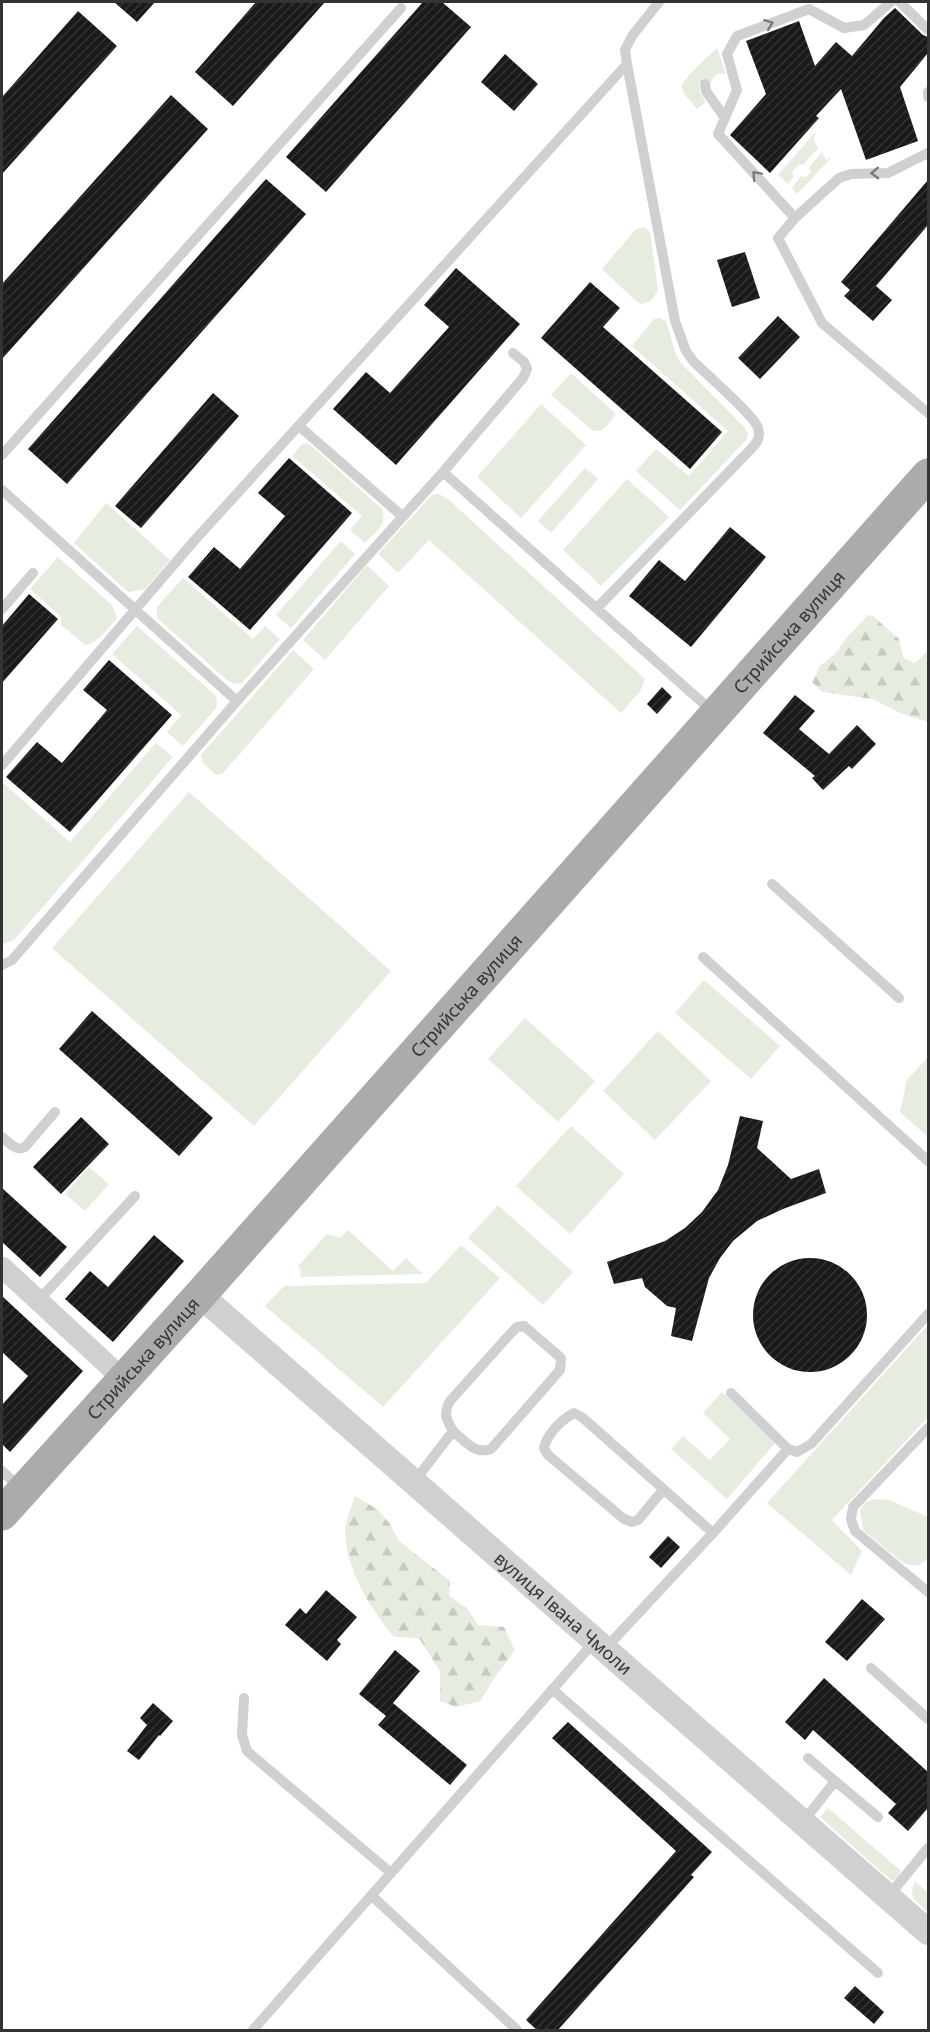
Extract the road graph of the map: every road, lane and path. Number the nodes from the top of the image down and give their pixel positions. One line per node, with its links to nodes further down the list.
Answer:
1 (659, 2): 6 (lane)
2 (891, 2): 8 (lane, one-way to 2)
3 (900, 2): 5 (lane)
4 (400, 8): 14 (lane)
5 (928, 30)
6 (627, 64): 13 (lane); 20 (lane)
7 (705, 84): 8 (lane)
8 (725, 118): 10 (lane, one-way to 8)
9 (928, 153): 10 (lane, one-way to 10)
10 (795, 218): 12 (lane)
11 (513, 353): 15 (lane)
12 (928, 414)
13 (299, 426): 18 (lane); 22 (lane)
14 (2, 455)
15 (443, 472): 18 (lane); 20 (lane)
16 (928, 476): 24 (main road, Стрийська вулиця)
17 (2, 490): 22 (lane)
18 (402, 516): 23 (lane)
19 (33, 573): 21 (lane)
20 (597, 608): 24 (lane)
21 (2, 609)
22 (135, 609): 23 (lane); 25 (lane)
23 (237, 701): 28 (lane)
24 (716, 714): 35 (main road, Стрийська вулиця)
25 (2, 765)
26 (772, 884): 29 (lane)
27 (703, 957): 32 (lane)
28 (2, 965)
29 (899, 998)
30 (55, 1112): 31 (lane)
31 (2, 1137)
32 (928, 1161)
33 (135, 1196): 36 (lane)
34 (6, 1276): 36 (street)
35 (200, 1295): 38 (main road, Стрийська вулиця); 43 (street, вулиця Івана Чмоли)
36 (38, 1301): 38 (street)
37 (928, 1314): 42 (lane)
38 (123, 1379): 45 (main road, Стрийська вулиця)
39 (731, 1393): 42 (lane)
40 (928, 1428): 47 (lane)
41 (453, 1431): 41 (lane); 43 (lane)
42 (788, 1449): 46 (lane)
43 (413, 1482): 48 (street, вулиця Івана Чмоли)
44 (663, 1490): 44 (lane); 46 (lane)
45 (9, 1492)
46 (713, 1533): 48 (lane)
47 (928, 1592)
48 (600, 1645): 50 (lane); 56 (street, вулиця Івана Чмоли)
49 (871, 1668): 52 (lane)
50 (552, 1689): 58 (lane); 62 (lane)
51 (244, 1698): 58 (lane)
52 (928, 1719)
53 (808, 1758): 54 (lane)
54 (835, 1781): 55 (lane); 56 (lane)
55 (878, 1817)
56 (803, 1823): 60 (street, вулиця Івана Чмоли)
57 (928, 1848): 60 (lane)
58 (391, 1873): 59 (lane)
59 (372, 1896): 63 (lane); 64 (lane)
60 (888, 1897): 61 (street, вулиця Івана Чмоли)
61 (928, 1932)
62 (878, 1973)
63 (253, 2031)
64 (517, 2031)

